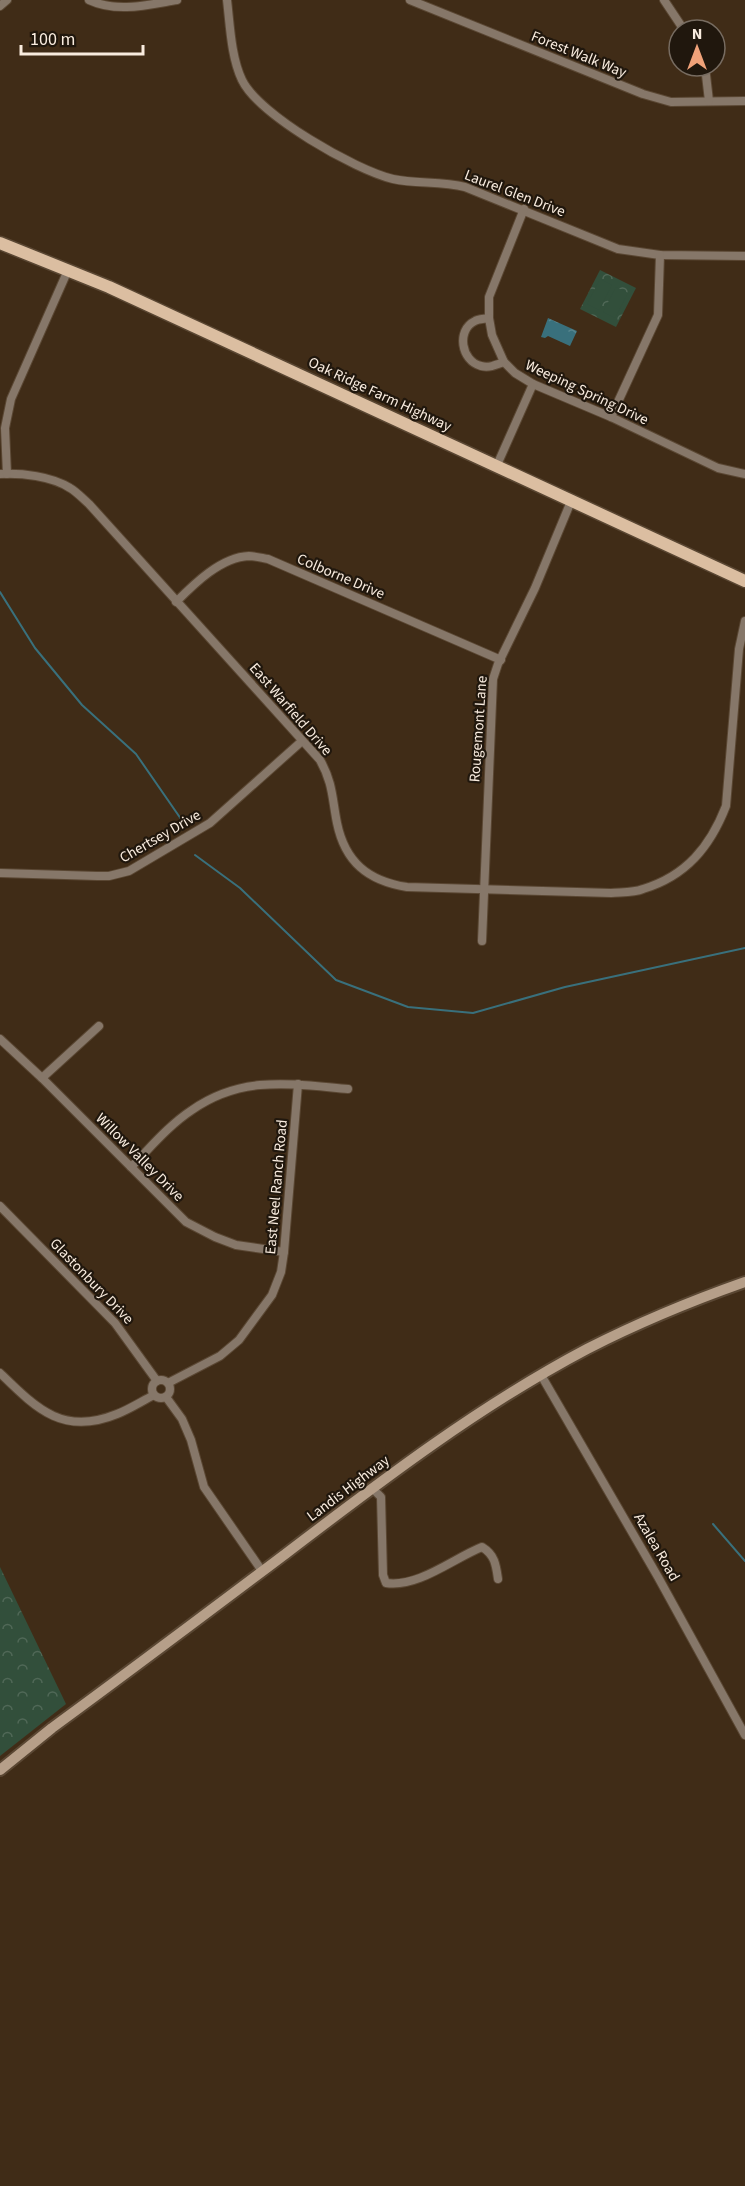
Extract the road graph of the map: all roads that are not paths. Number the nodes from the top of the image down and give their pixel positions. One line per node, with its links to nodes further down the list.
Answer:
1 (7, 0): 7 (street)
2 (89, 0): 3 (street)
3 (177, 0)
4 (226, 0): 12 (street, Laurel Glen Drive)
5 (410, 0): 10 (street, Forest Walk Way)
6 (664, 0): 8 (street)
7 (0, 6)
8 (676, 18)
9 (706, 78): 10 (street)
10 (709, 101): 11 (street, Forest Walk Way)
11 (745, 101)
12 (524, 210): 14 (street, Laurel Glen Drive); 17 (street, Weeping Spring Drive)
13 (0, 243): 16 (main road, Oak Ridge Farm Highway)
14 (660, 255): 15 (street, Laurel Glen Drive); 20 (street)
15 (745, 255)
16 (68, 270): 21 (main road, Oak Ridge Farm Highway); 22 (street)
17 (489, 318): 18 (street, Weeping Spring Drive); 18 (street)
18 (504, 362): 19 (street, Weeping Spring Drive)
19 (532, 384): 20 (street, Weeping Spring Drive); 21 (street)
20 (611, 417): 23 (street, Weeping Spring Drive)
21 (496, 465): 24 (main road, Oak Ridge Farm Highway)
22 (4, 474): 26 (street, East Warfield Drive)
23 (745, 474)
24 (572, 500): 25 (main road, Oak Ridge Farm Highway); 28 (street, Rougemont Lane)
25 (745, 580)
26 (176, 602): 28 (street, Colborne Drive); 29 (street, East Warfield Drive)
27 (745, 621): 31 (street, East Warfield Drive)
28 (501, 660): 31 (street, Rougemont Lane)
29 (302, 741): 30 (street, Chertsey Drive); 31 (street, East Warfield Drive)
30 (0, 873)
31 (484, 888): 32 (street, Rougemont Lane)
32 (482, 941)
33 (99, 1026): 35 (street)
34 (0, 1039): 35 (street, Willow Valley Drive)
35 (42, 1078): 38 (street, Willow Valley Drive)
36 (298, 1084): 37 (street); 38 (street); 40 (street, East Neel Ranch Road)
37 (348, 1089)
38 (131, 1167): 40 (street, Willow Valley Drive)
39 (0, 1206): 44 (street, Glastonbury Drive)
40 (284, 1252): 45 (street, East Neel Ranch Road)
41 (745, 1282): 43 (main road, Landis Highway)
42 (0, 1373): 46 (street)
43 (541, 1375): 48 (main road, Landis Highway); 51 (street, Azalea Road)
44 (157, 1381): 45 (street); 46 (street)
45 (168, 1383): 47 (street)
46 (154, 1395): 47 (street)
47 (166, 1397): 49 (street)
48 (372, 1488): 49 (main road, Landis Highway); 50 (street)
49 (262, 1571): 52 (main road, Landis Highway)
50 (498, 1579)
51 (745, 1735)
52 (0, 1770)

